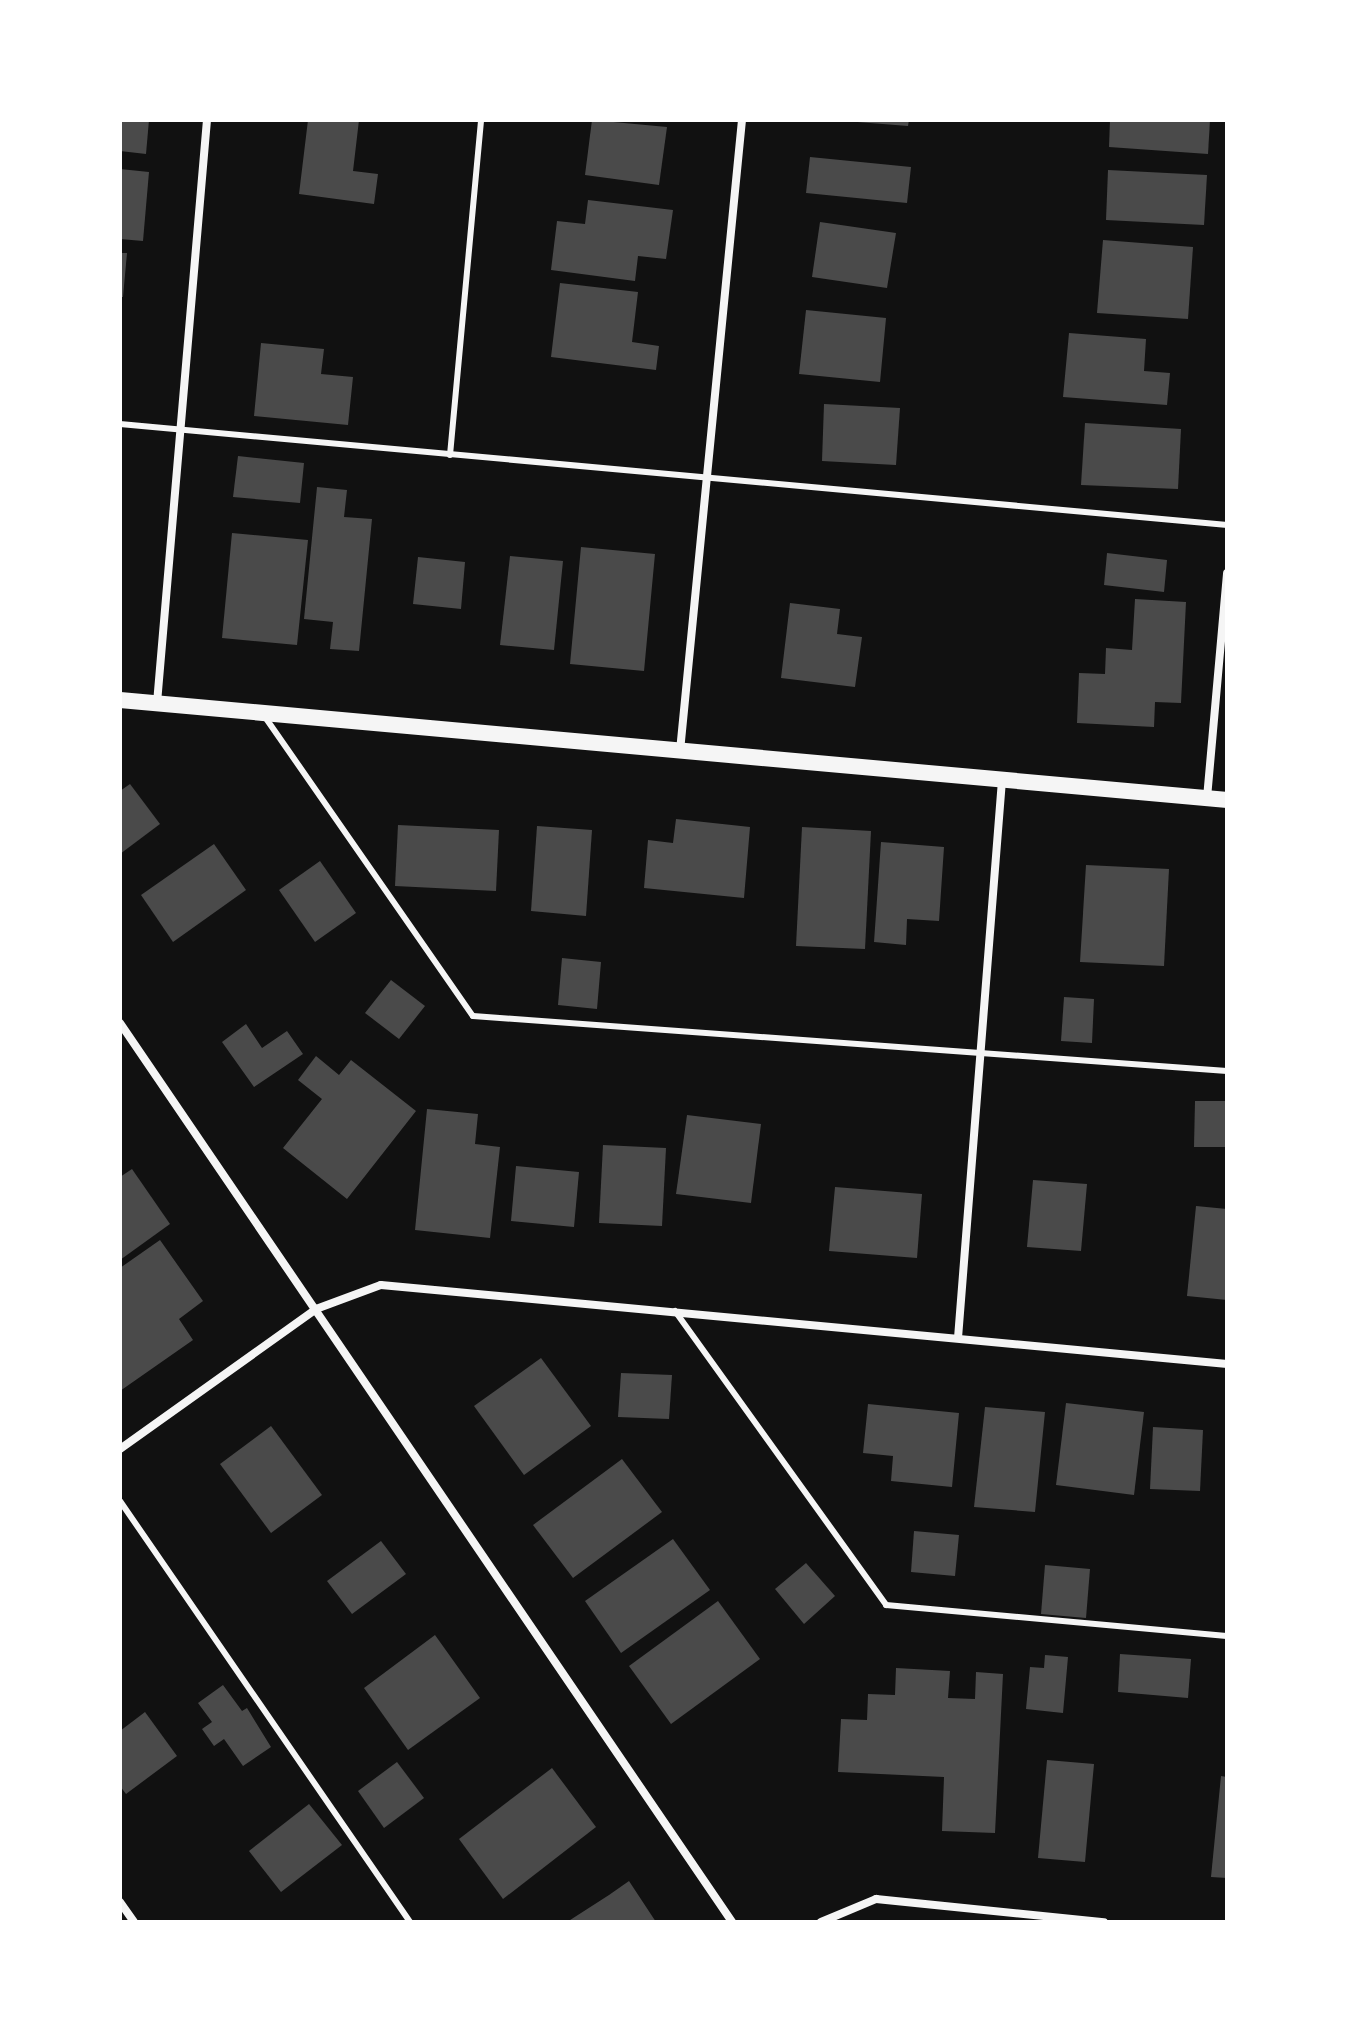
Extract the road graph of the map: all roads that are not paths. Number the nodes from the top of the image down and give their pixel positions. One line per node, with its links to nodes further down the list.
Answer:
1 (207, 120): 5 (street)
2 (481, 120): 6 (lane)
3 (742, 120): 7 (street)
4 (120, 424): 5 (lane)
5 (181, 429): 6 (lane); 11 (street)
6 (450, 455): 7 (lane)
7 (707, 475): 8 (lane); 13 (street)
8 (1227, 525)
9 (1227, 573): 15 (street)
10 (120, 700): 11 (main road)
11 (157, 703): 12 (main road)
12 (263, 714): 13 (main road); 18 (lane)
13 (680, 751): 14 (main road)
14 (1002, 779): 15 (main road); 18 (street)
15 (1207, 798): 16 (main road)
16 (1227, 800)
17 (120, 1023): 21 (street)
18 (980, 1051): 19 (lane); 22 (street)
19 (1227, 1071)
20 (674, 1308): 21 (street); 22 (street); 26 (lane)
21 (316, 1309): 24 (street); 31 (street)
22 (958, 1338): 23 (street)
23 (1227, 1364)
24 (120, 1449)
25 (120, 1501): 30 (lane)
26 (1227, 1636)
27 (120, 1902): 29 (street)
28 (1091, 1921): 32 (street); 33 (street)
29 (134, 1922)
30 (410, 1922)
31 (732, 1922)
32 (821, 1922)
33 (1104, 1922)

